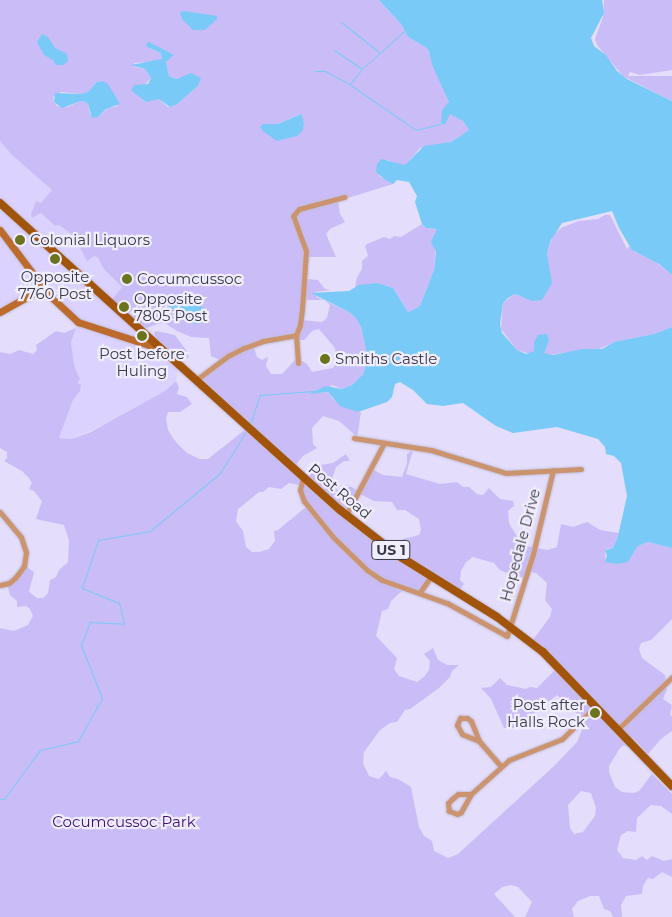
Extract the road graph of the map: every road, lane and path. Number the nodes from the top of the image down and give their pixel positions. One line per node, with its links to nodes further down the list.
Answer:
1 (344, 197): 6 (street)
2 (0, 203): 7 (main road, Post Road / US 1)
3 (0, 230): 4 (street)
4 (43, 288): 5 (street); 7 (street)
5 (0, 312)
6 (296, 335): 8 (street); 9 (street)
7 (161, 348): 9 (main road, Post Road / US 1)
8 (298, 363)
9 (196, 380): 14 (main road, Post Road / US 1)
10 (354, 438): 11 (street)
11 (384, 443): 13 (street); 16 (street)
12 (581, 469): 13 (street)
13 (553, 470): 20 (street, Hopedale Drive)
14 (303, 478): 16 (main road, Post Road / US 1); 19 (street)
15 (0, 512): 18 (street)
16 (346, 516): 17 (main road, Post Road / US 1)
17 (431, 576): 19 (street); 20 (main road, Post Road / US 1)
18 (0, 585)
19 (420, 592): 20 (street)
20 (511, 626): 22 (main road, Post Road / US 1)
21 (672, 677): 23 (street)
22 (596, 706): 23 (main road, Post Road / US 1); 25 (street)
23 (618, 729): 26 (main road, Post Road / US 1)
24 (479, 741): 24 (street); 25 (street)
25 (501, 766): 27 (street)
26 (672, 786)
27 (470, 794): 27 (street)

